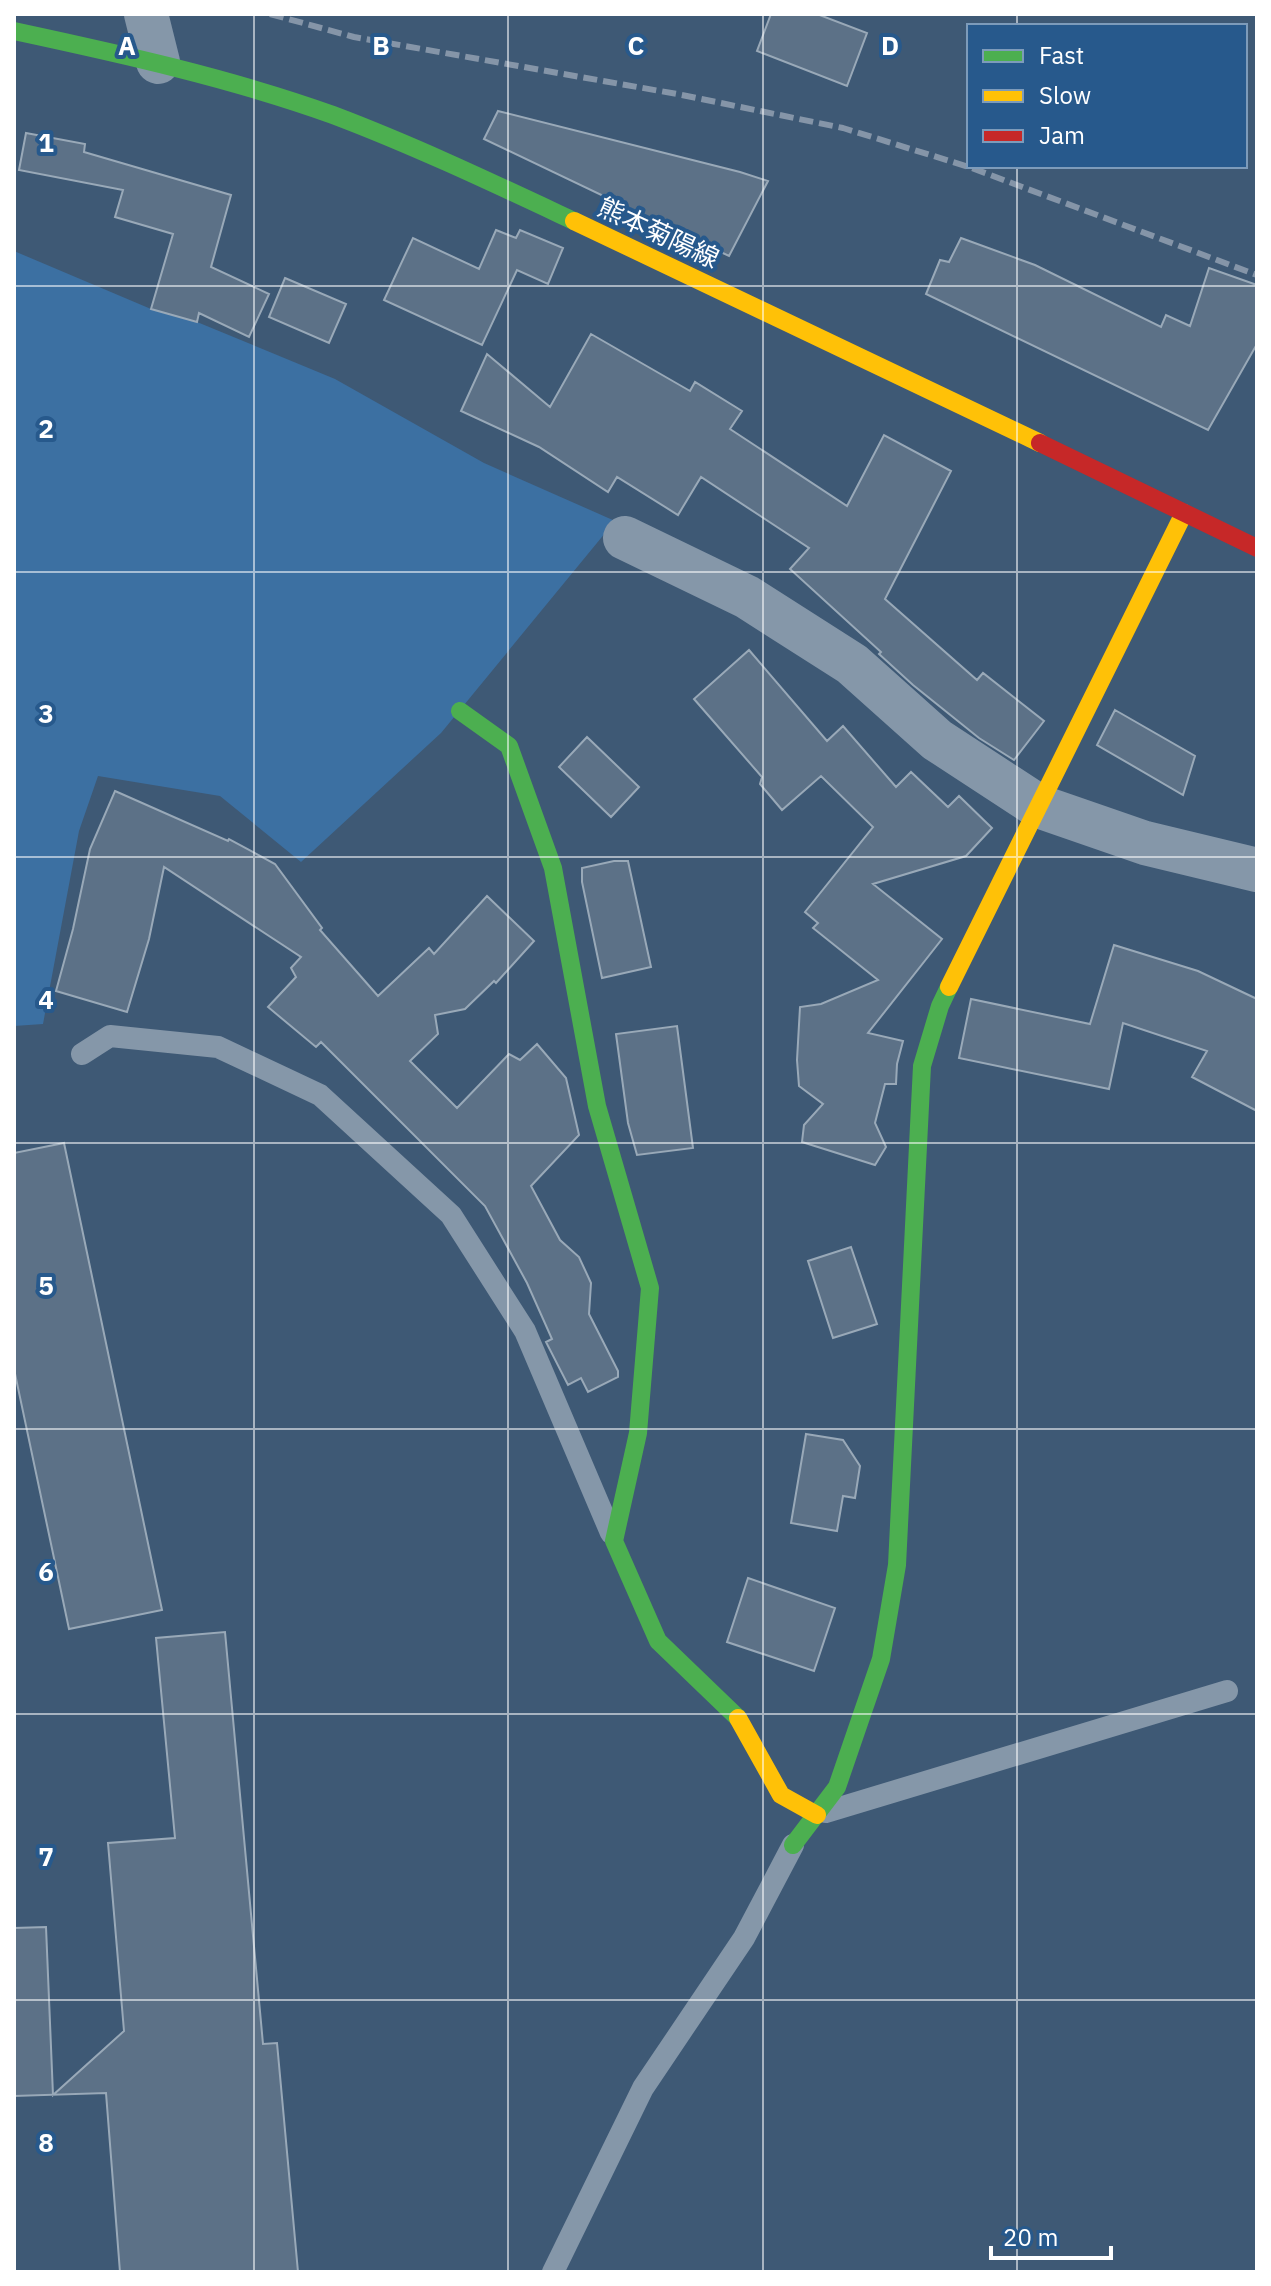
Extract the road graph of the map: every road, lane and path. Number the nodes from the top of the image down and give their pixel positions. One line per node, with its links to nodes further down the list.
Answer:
1 (146, 14): 3 (street)
2 (14, 31): 3 (street, 熊本菊陽線)
3 (158, 62): 4 (street, 熊本菊陽線)
4 (1184, 513): 6 (street, 熊本菊陽線); 8 (street)
5 (625, 538): 8 (street)
6 (1257, 548)
7 (460, 711): 11 (street)
8 (1038, 806): 9 (street); 13 (street)
9 (1257, 870)
10 (82, 1054): 11 (lane)
11 (614, 1541): 13 (street)
12 (1227, 1691): 13 (lane)
13 (817, 1815): 14 (street)
14 (793, 1845): 15 (lane)
15 (553, 2272)

